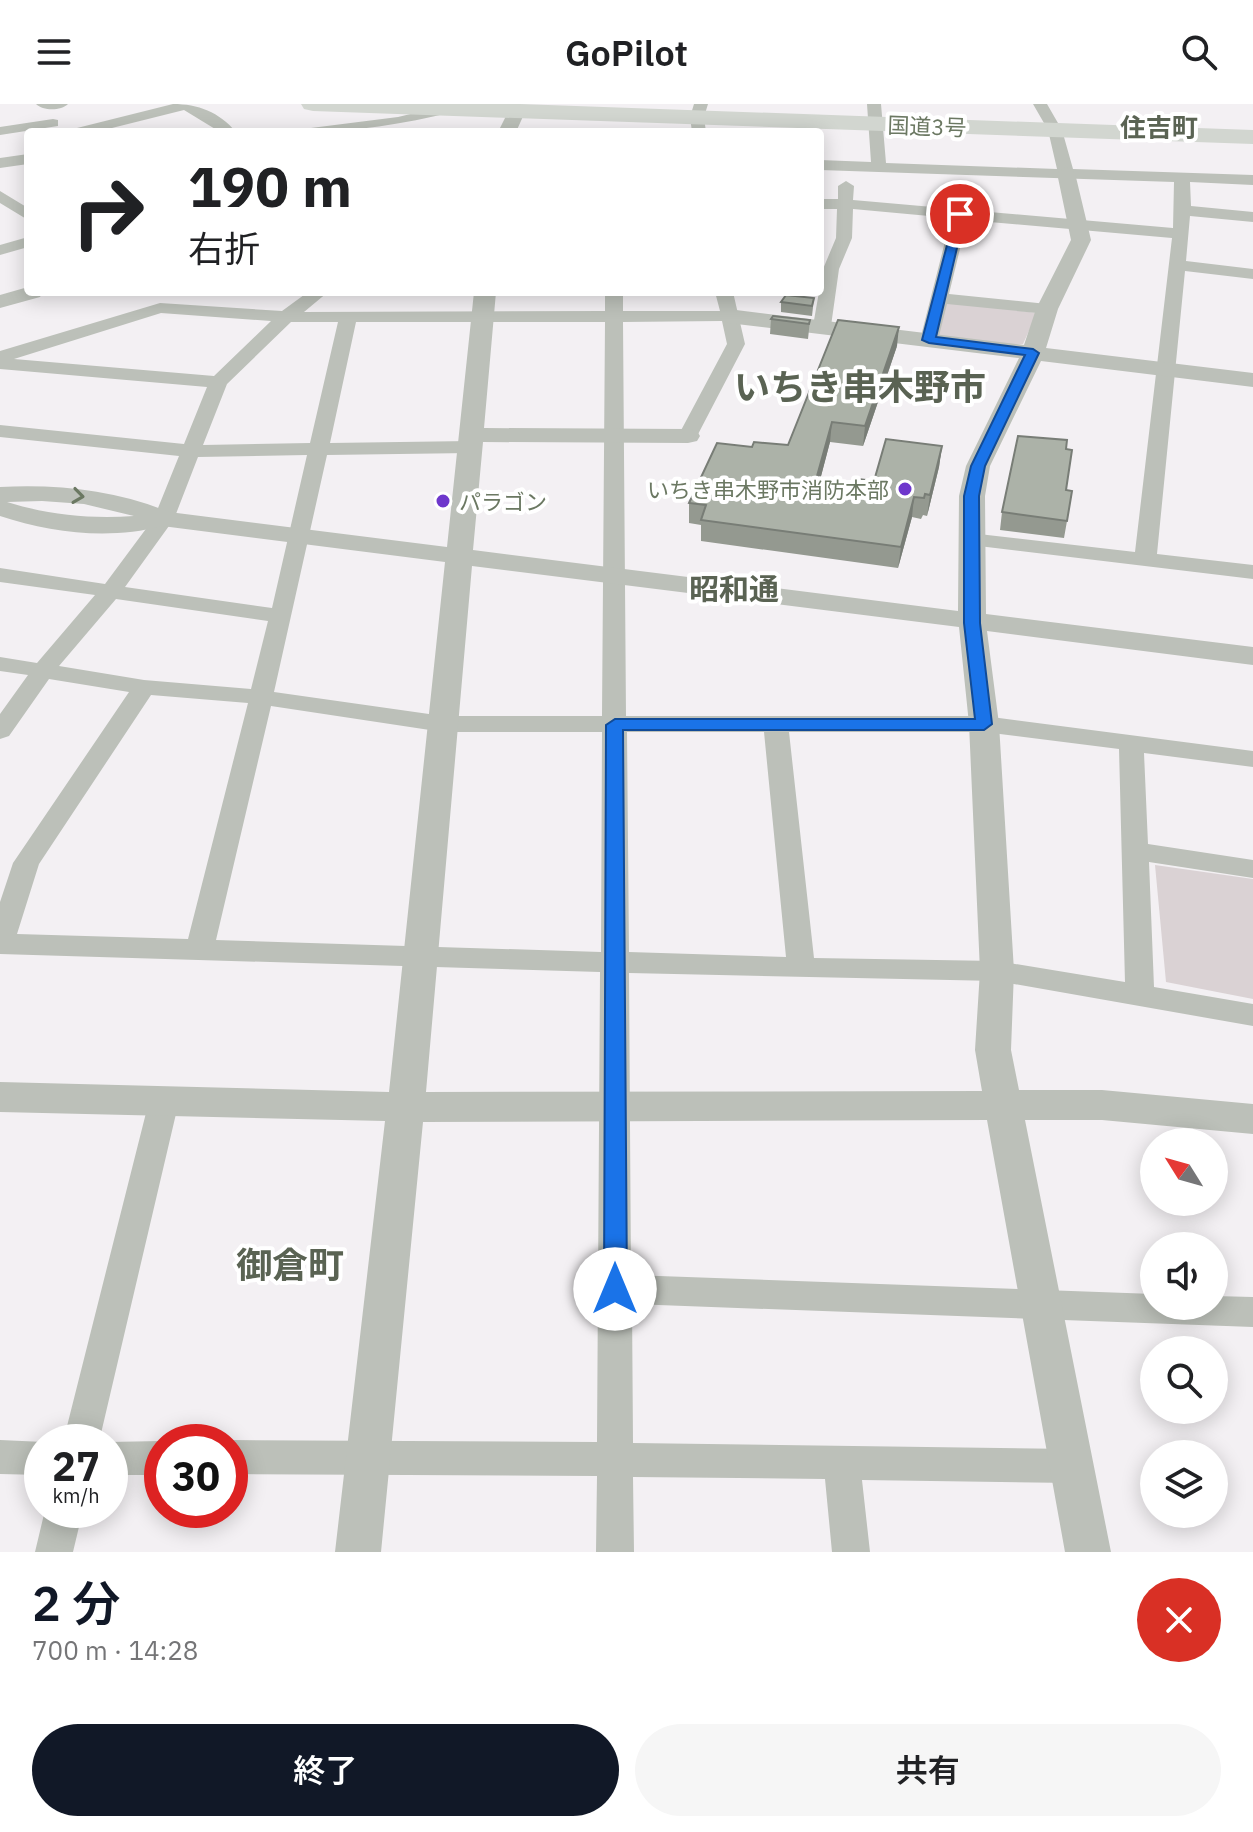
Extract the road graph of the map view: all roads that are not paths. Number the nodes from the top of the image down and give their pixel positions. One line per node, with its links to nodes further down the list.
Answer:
1 (313, 104): 5 (highway, 国道3号)
2 (1040, 104): 15 (street)
3 (54, 105): 10 (street)
4 (183, 105): 11 (street); 12 (street)
5 (410, 106): 6 (highway, 国道3号)
6 (448, 109): 9 (highway, 国道3号); 13 (street)
7 (874, 114): 8 (highway, 国道3号); 15 (highway, 国道3号); 22 (street)
8 (699, 118): 9 (highway, 国道3号)
9 (512, 122)
10 (58, 128)
11 (94, 128)
12 (225, 128)
13 (343, 128)
14 (24, 130): 16 (street)
15 (1055, 130): 17 (highway, 国道3号); 23 (street)
16 (0, 131)
17 (1253, 137)
18 (24, 160): 19 (street)
19 (0, 163)
20 (824, 165): 21 (street)
21 (846, 166): 22 (street); 27 (street)
22 (879, 167): 23 (street)
23 (1066, 173): 24 (street); 31 (street)
24 (1182, 176): 25 (street); 28 (street)
25 (1253, 180)
26 (824, 204): 27 (street)
27 (846, 204): 29 (street); 33 (street)
28 (1183, 210): 30 (street); 32 (street)
29 (960, 214): 31 (street); 44 (street)
30 (1253, 217)
31 (1077, 224): 32 (street); 48 (street)
32 (1181, 234): 37 (street)
33 (844, 238): 34 (street); 53 (street)
34 (824, 239)
35 (24, 243): 36 (street)
36 (0, 250)
37 (1177, 265): 38 (street); 57 (street)
38 (1253, 274)
39 (24, 294): 45 (street)
40 (143, 296): 47 (street)
41 (314, 296): 50 (street)
42 (614, 296): 52 (street)
43 (725, 296): 49 (street)
44 (939, 298): 48 (street); 54 (street)
45 (0, 302)
46 (484, 304): 51 (street); 52 (street); 63 (street)
47 (160, 308): 50 (street); 56 (street)
48 (1047, 309): 55 (street)
49 (728, 316): 52 (street); 53 (street); 62 (street)
50 (286, 317): 51 (street); 59 (street)
51 (348, 317): 64 (street)
52 (615, 317): 61 (street)
53 (822, 326): 54 (street)
54 (929, 340): 55 (street)
55 (1033, 353): 57 (street); 70 (street)
56 (0, 360): 59 (street)
57 (1166, 369): 58 (street); 72 (street)
58 (1253, 380)
59 (218, 382): 65 (street)
60 (0, 431): 65 (street)
61 (613, 436): 62 (street); 63 (street); 74 (street)
62 (688, 436)
63 (471, 441): 64 (street); 71 (street)
64 (317, 450): 65 (street); 69 (street)
65 (190, 451): 68 (street)
66 (0, 495): 68 (street, one-way to 68)
67 (0, 508): 68 (street)
68 (164, 519): 69 (street); 76 (street)
69 (297, 536): 71 (street); 77 (street)
70 (970, 539): 72 (street); 78 (street)
71 (459, 554): 74 (street); 84 (street)
72 (1145, 561): 73 (street)
73 (1253, 572)
74 (616, 574): 78 (street); 86 (street)
75 (0, 575): 76 (street)
76 (109, 593): 77 (street); 81 (street)
77 (281, 616): 83 (street)
78 (972, 623): 79 (street); 85 (street)
79 (1253, 656)
80 (0, 664): 81 (street)
81 (42, 672): 82 (street); 88 (street)
82 (144, 687): 83 (street); 93 (street)
83 (259, 697): 84 (street); 94 (street)
84 (443, 724): 86 (street); 95 (street)
85 (984, 724): 87 (street); 89 (street); 98 (street)
86 (615, 725): 87 (street); 96 (street)
87 (776, 726): 97 (street)
88 (0, 731)
89 (1131, 744): 90 (street); 91 (street)
90 (1253, 759)
91 (1134, 851): 92 (street); 99 (street)
92 (1253, 869)
93 (0, 943): 94 (street)
94 (200, 948): 95 (street)
95 (421, 955): 96 (street); 105 (street)
96 (615, 962): 97 (street); 104 (street)
97 (801, 968): 98 (street)
98 (997, 971): 99 (street); 103 (street)
99 (1140, 995): 100 (street)
100 (1253, 1015)
101 (0, 1097): 102 (street)
102 (164, 1101): 105 (street); 110 (street)
103 (1001, 1105): 104 (street); 106 (street); 108 (street)
104 (615, 1106): 105 (street); 107 (street)
105 (406, 1107): 111 (street)
106 (1253, 1119)
107 (615, 1289): 108 (street); 115 (street)
108 (1040, 1302): 109 (street); 117 (street)
109 (1253, 1312)
110 (85, 1424)
111 (366, 1456): 113 (street); 115 (street); 120 (street)
112 (0, 1457): 114 (street)
113 (248, 1457)
114 (24, 1458)
115 (615, 1460): 116 (street); 121 (street)
116 (842, 1463): 117 (street); 122 (street)
117 (1072, 1466): 123 (street)
118 (60, 1528): 119 (street)
119 (54, 1552)
120 (358, 1552)
121 (615, 1552)
122 (851, 1552)
123 (1088, 1552)

